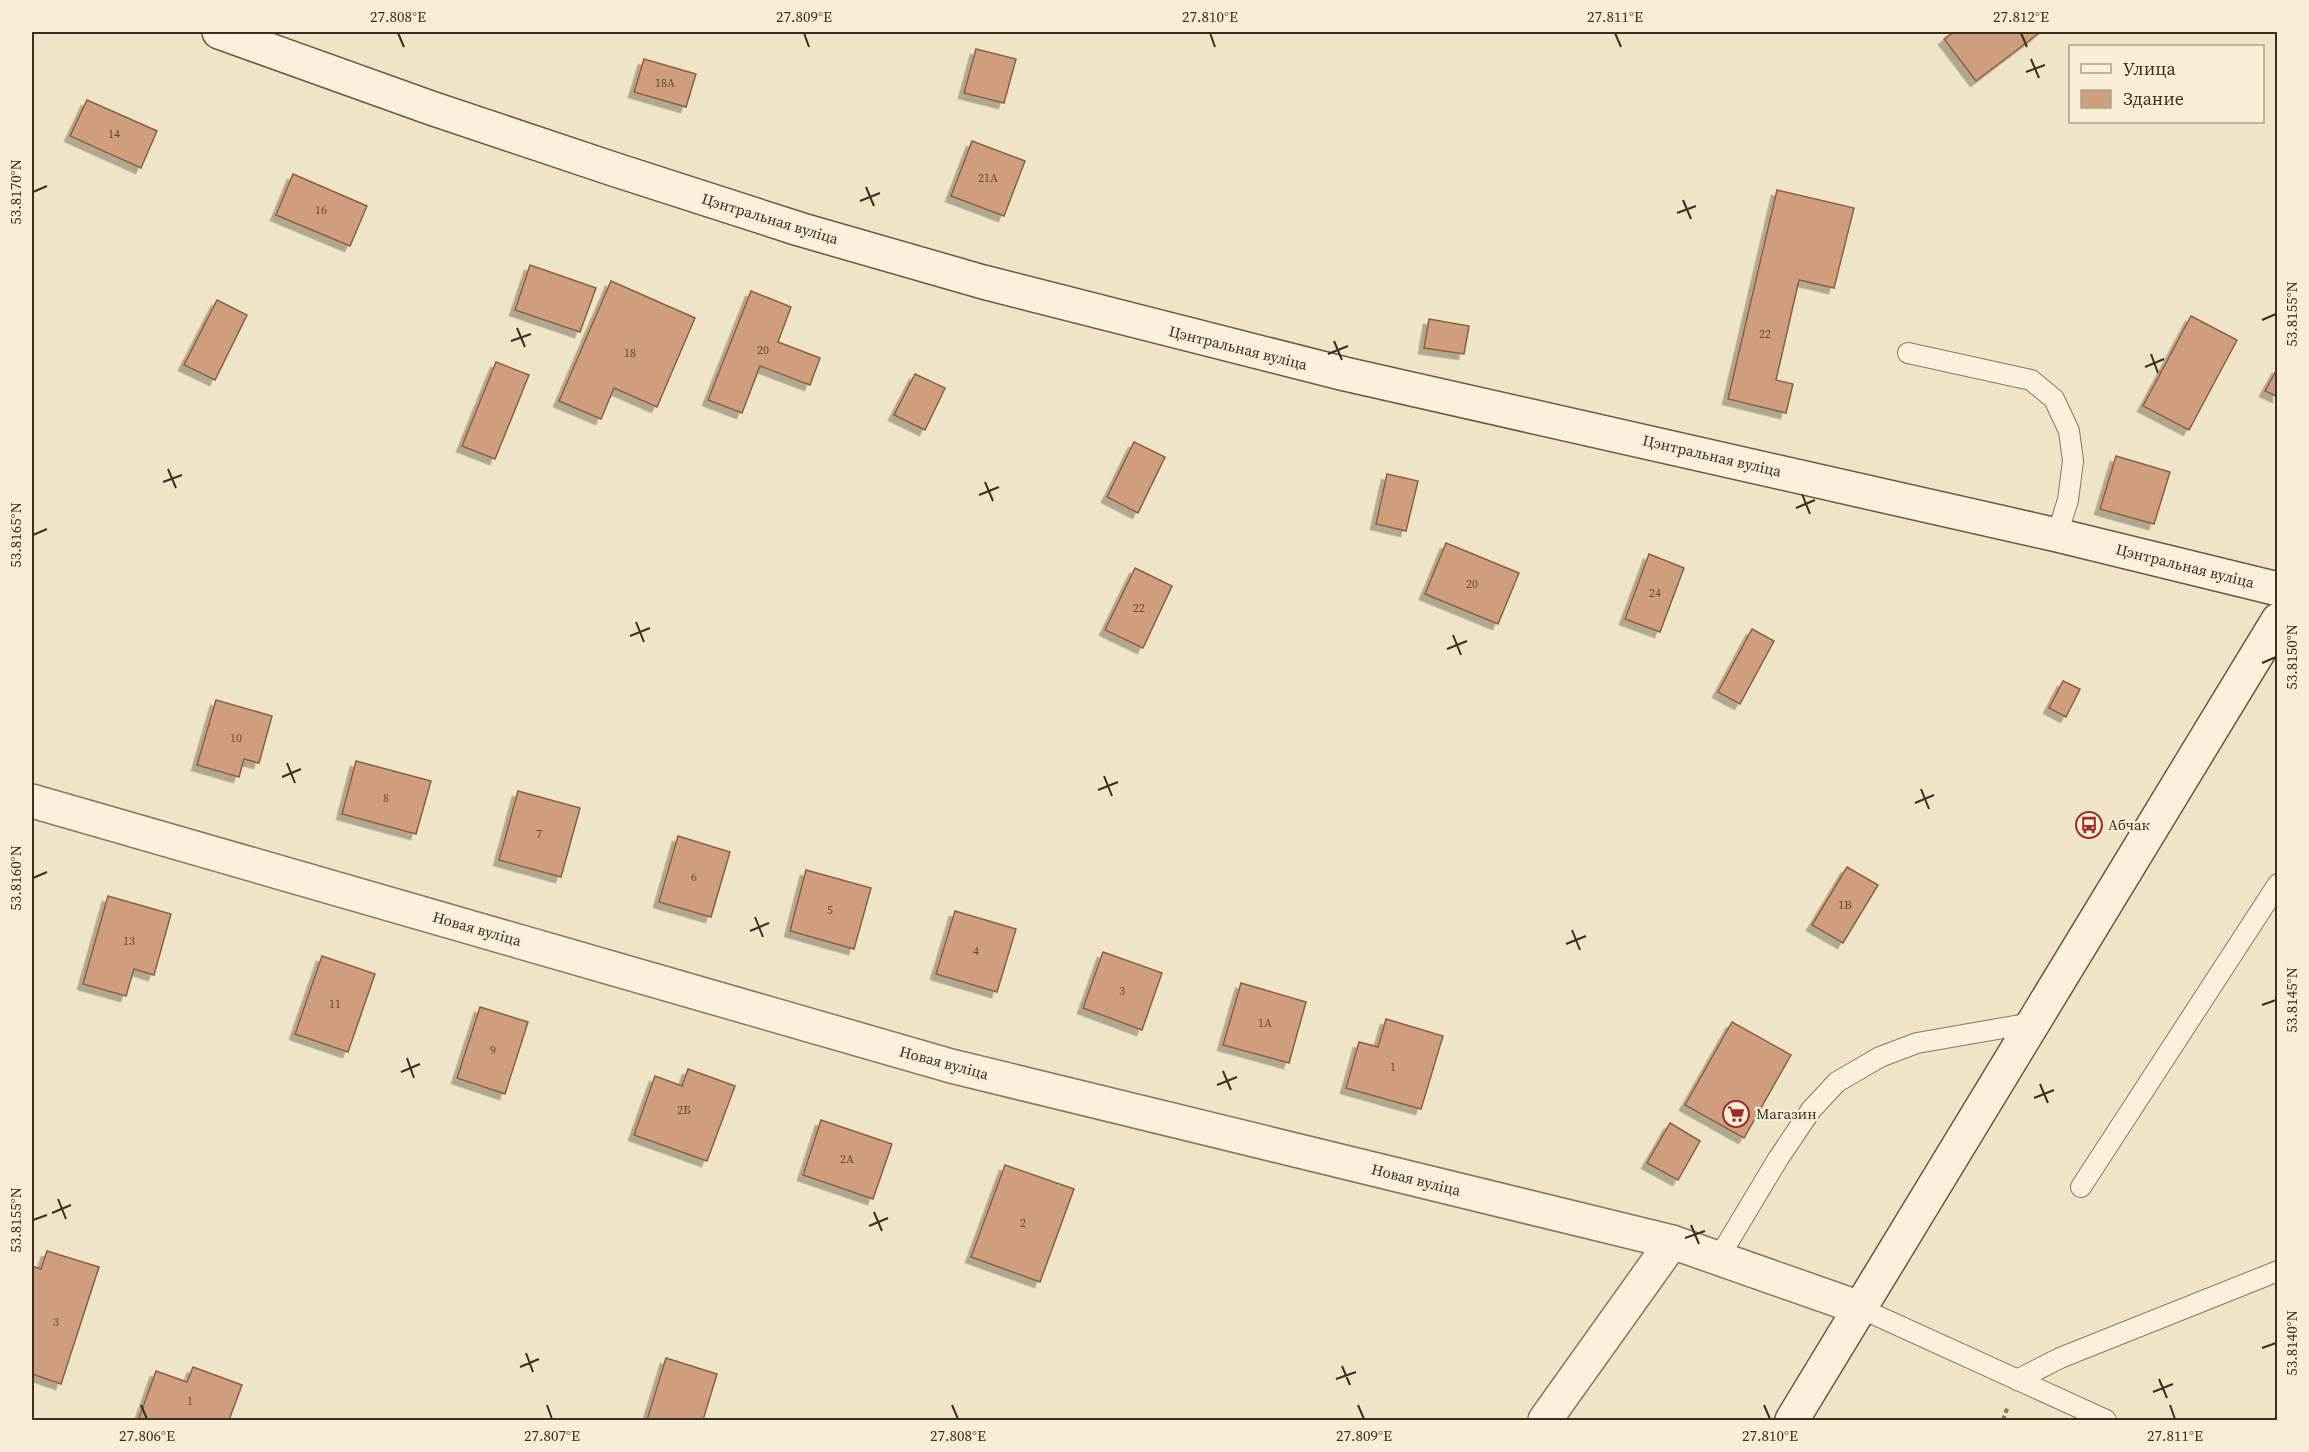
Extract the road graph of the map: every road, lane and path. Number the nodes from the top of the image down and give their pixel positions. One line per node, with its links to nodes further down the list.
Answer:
1 (219, 32): 3 (street, Цэнтральная вуліца)
2 (1908, 353): 3 (lane)
3 (2057, 535): 4 (street, Цэнтральная вуліца)
4 (2277, 589)
5 (2277, 620): 8 (street)
6 (32, 801): 10 (street, Новая вуліца)
7 (2277, 884): 9 (lane)
8 (2032, 1023): 11 (lane); 13 (street)
9 (2081, 1187)
10 (1672, 1242): 11 (street, Новая вуліца); 15 (street)
11 (1718, 1259): 13 (street, Новая вуліца)
12 (2277, 1271): 14 (lane)
13 (1860, 1308): 14 (lane); 16 (street)
14 (2018, 1380): 17 (lane)
15 (1545, 1420)
16 (1792, 1420)
17 (2106, 1420)

